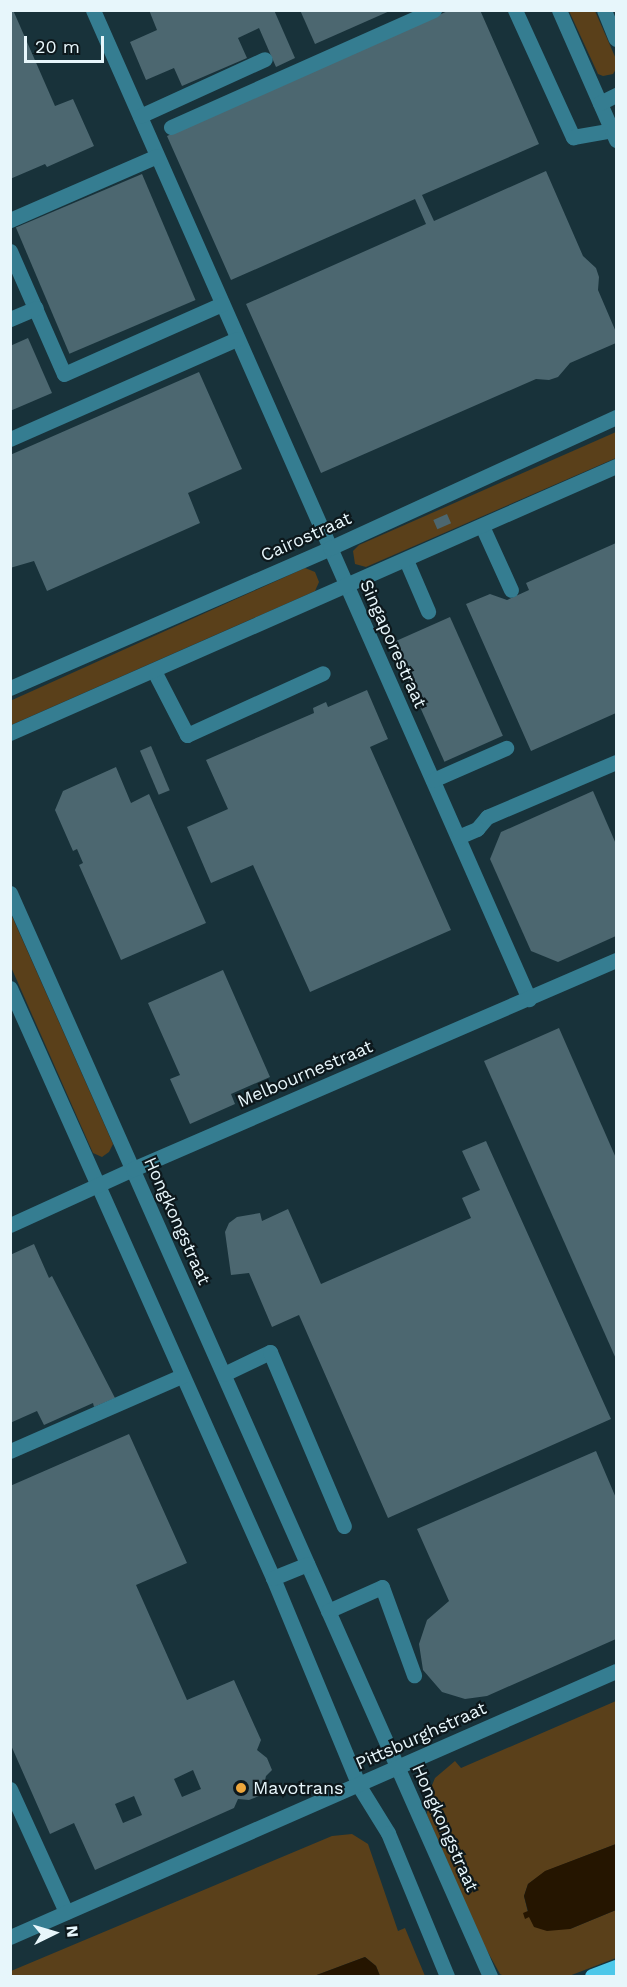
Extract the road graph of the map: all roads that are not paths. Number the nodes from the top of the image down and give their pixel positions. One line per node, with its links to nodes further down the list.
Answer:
1 (93, 10): 10 (street, Singaporestraat)
2 (434, 10): 11 (street)
3 (515, 10): 12 (street)
4 (559, 10): 9 (street)
5 (604, 10): 6 (street)
6 (616, 39)
7 (265, 59): 10 (street)
8 (616, 95): 9 (street)
9 (600, 103): 12 (street)
10 (140, 116): 13 (street, Singaporestraat)
11 (171, 127)
12 (614, 135)
13 (157, 156): 14 (street); 16 (street, Singaporestraat)
14 (10, 220)
15 (10, 250): 17 (street)
16 (222, 304): 17 (street); 19 (street, Singaporestraat)
17 (36, 308): 18 (street)
18 (10, 320)
19 (237, 339): 21 (street); 24 (street, Singaporestraat)
20 (616, 417): 24 (street, Cairostraat)
21 (10, 439)
22 (616, 466): 23 (street)
23 (482, 526): 25 (street); 27 (street)
24 (330, 548): 26 (street, Singaporestraat); 31 (street, Cairostraat)
25 (406, 560): 26 (street); 28 (street)
26 (347, 586): 29 (street); 35 (street, Singaporestraat)
27 (511, 590)
28 (428, 611)
29 (154, 671): 30 (street); 32 (street)
30 (323, 673)
31 (10, 688)
32 (10, 733)
33 (506, 748): 35 (street)
34 (616, 762): 36 (street)
35 (433, 780): 36 (street, Singaporestraat)
36 (458, 837): 40 (street, Singaporestraat)
37 (10, 893): 41 (street, Hongkongstraat)
38 (616, 960): 40 (street, Melbournestraat)
39 (10, 988): 42 (street)
40 (529, 999): 41 (street, Melbournestraat)
41 (133, 1169): 42 (street, Melbournestraat); 44 (street, Hongkongstraat)
42 (97, 1186): 43 (street, Melbournestraat); 45 (street)
43 (10, 1225)
44 (224, 1374): 47 (street); 48 (street, Hongkongstraat)
45 (182, 1376): 46 (street); 49 (street)
46 (10, 1451)
47 (344, 1526)
48 (308, 1564): 49 (street); 50 (street, Hongkongstraat)
49 (273, 1578): 54 (street)
50 (328, 1611): 52 (street); 53 (street, Hongkongstraat)
51 (616, 1671): 53 (street, Pittsburghstraat)
52 (414, 1675)
53 (397, 1768): 54 (street, Pittsburghstraat); 60 (street, Hongkongstraat)
54 (359, 1786): 56 (street, Pittsburghstraat); 59 (street)
55 (10, 1789): 56 (street)
56 (66, 1912): 57 (street, Pittsburghstraat)
57 (10, 1937)
58 (616, 1967): 61 (main road)
59 (447, 1977)
60 (490, 1977)
61 (592, 1977)

